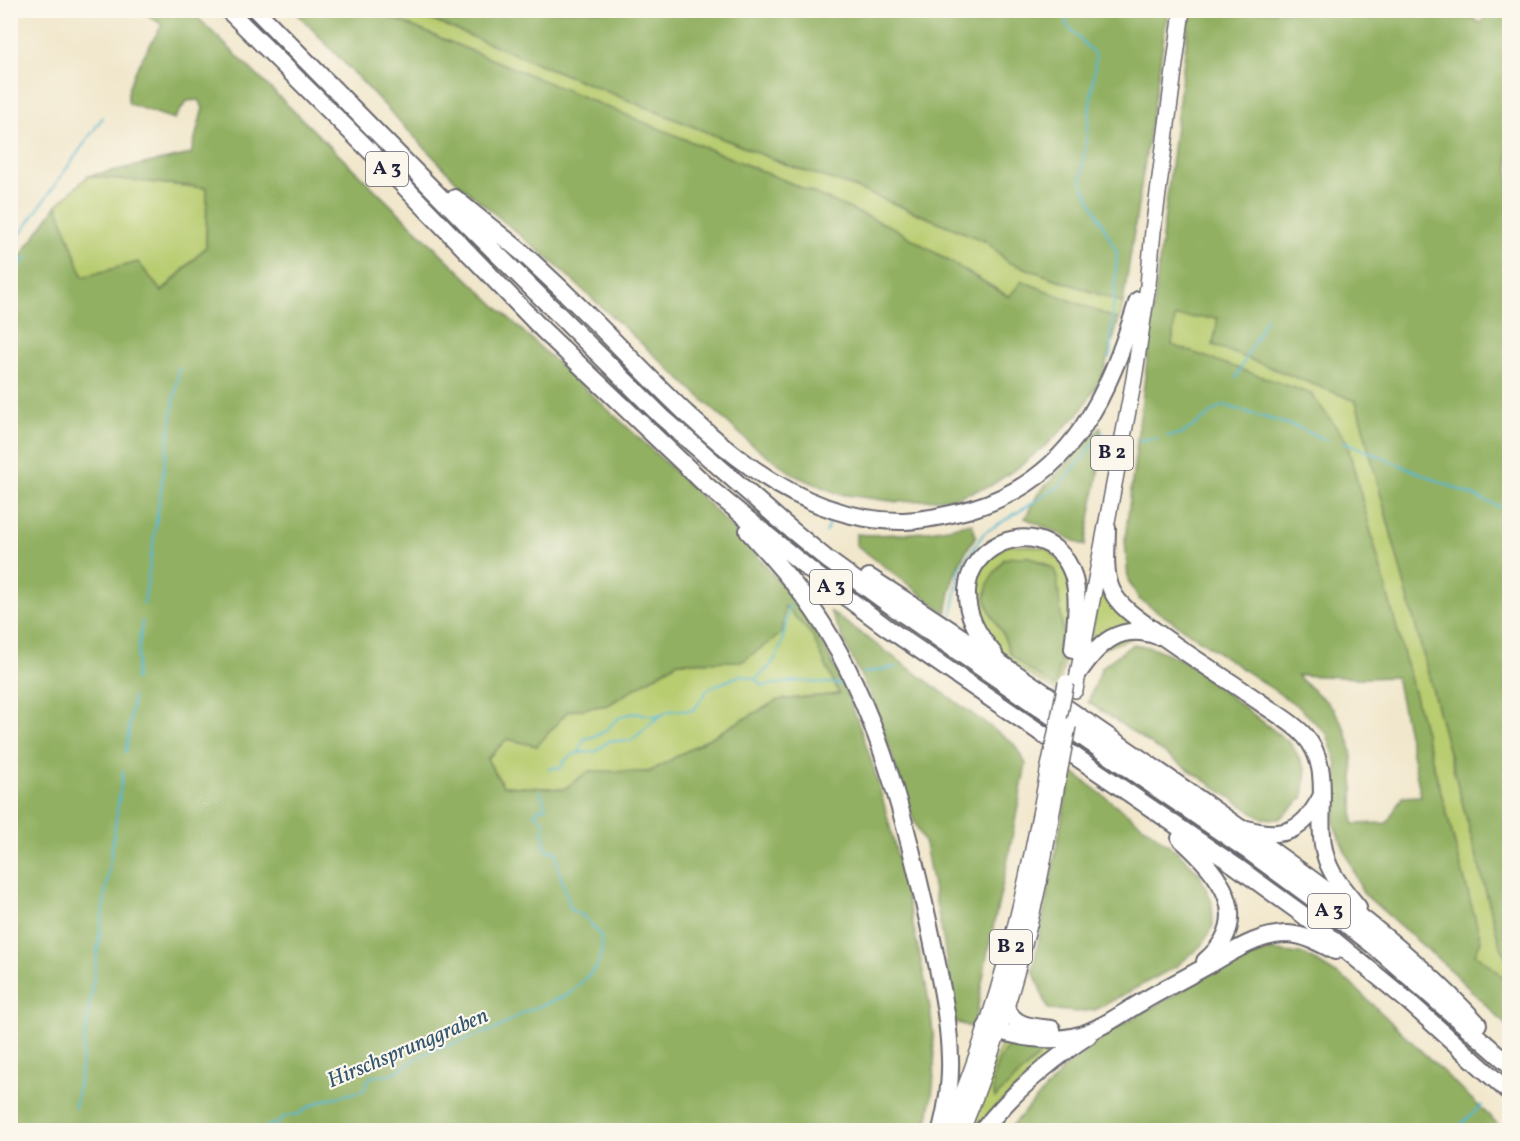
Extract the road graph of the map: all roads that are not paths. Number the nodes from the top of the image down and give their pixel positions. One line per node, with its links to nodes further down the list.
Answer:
1 (228, 10): 7 (highway, A 3)
2 (256, 10): 4 (highway, A 3)
3 (1182, 10): 5 (main road, B 2)
4 (376, 132): 6 (highway); 8 (highway, A 3)
5 (1153, 231): 6 (main road, B 2); 9 (main road, B 2)
6 (1138, 300): 11 (main road, B 2)
7 (707, 486): 15 (highway, A 3); 26 (highway)
8 (782, 522): 13 (highway); 24 (highway, A 3)
9 (1107, 528): 10 (highway); 12 (main road, B 2)
10 (1170, 642): 12 (highway); 16 (highway)
11 (1073, 649): 12 (main road, B 2); 13 (highway)
12 (1074, 670): 14 (main road, B 2, bridge)
13 (1012, 671): 17 (highway)
14 (1053, 775): 21 (main road, B 2); 23 (main road, B 2)
15 (1126, 791): 19 (highway); 20 (highway, A 3)
16 (1322, 796): 17 (highway); 18 (highway)
17 (1235, 824): 18 (highway)
18 (1378, 931): 24 (highway)
19 (1189, 975): 20 (highway); 22 (highway)
20 (1391, 987): 25 (highway, A 3)
21 (1006, 1006): 22 (highway); 23 (main road, B 2)
22 (1109, 1021): 23 (highway); 29 (highway)
23 (992, 1029): 27 (main road, B 2); 28 (main road, B 2)
24 (1509, 1064)
25 (1509, 1093)
26 (941, 1131)
27 (948, 1131)
28 (962, 1131)
29 (983, 1131)

